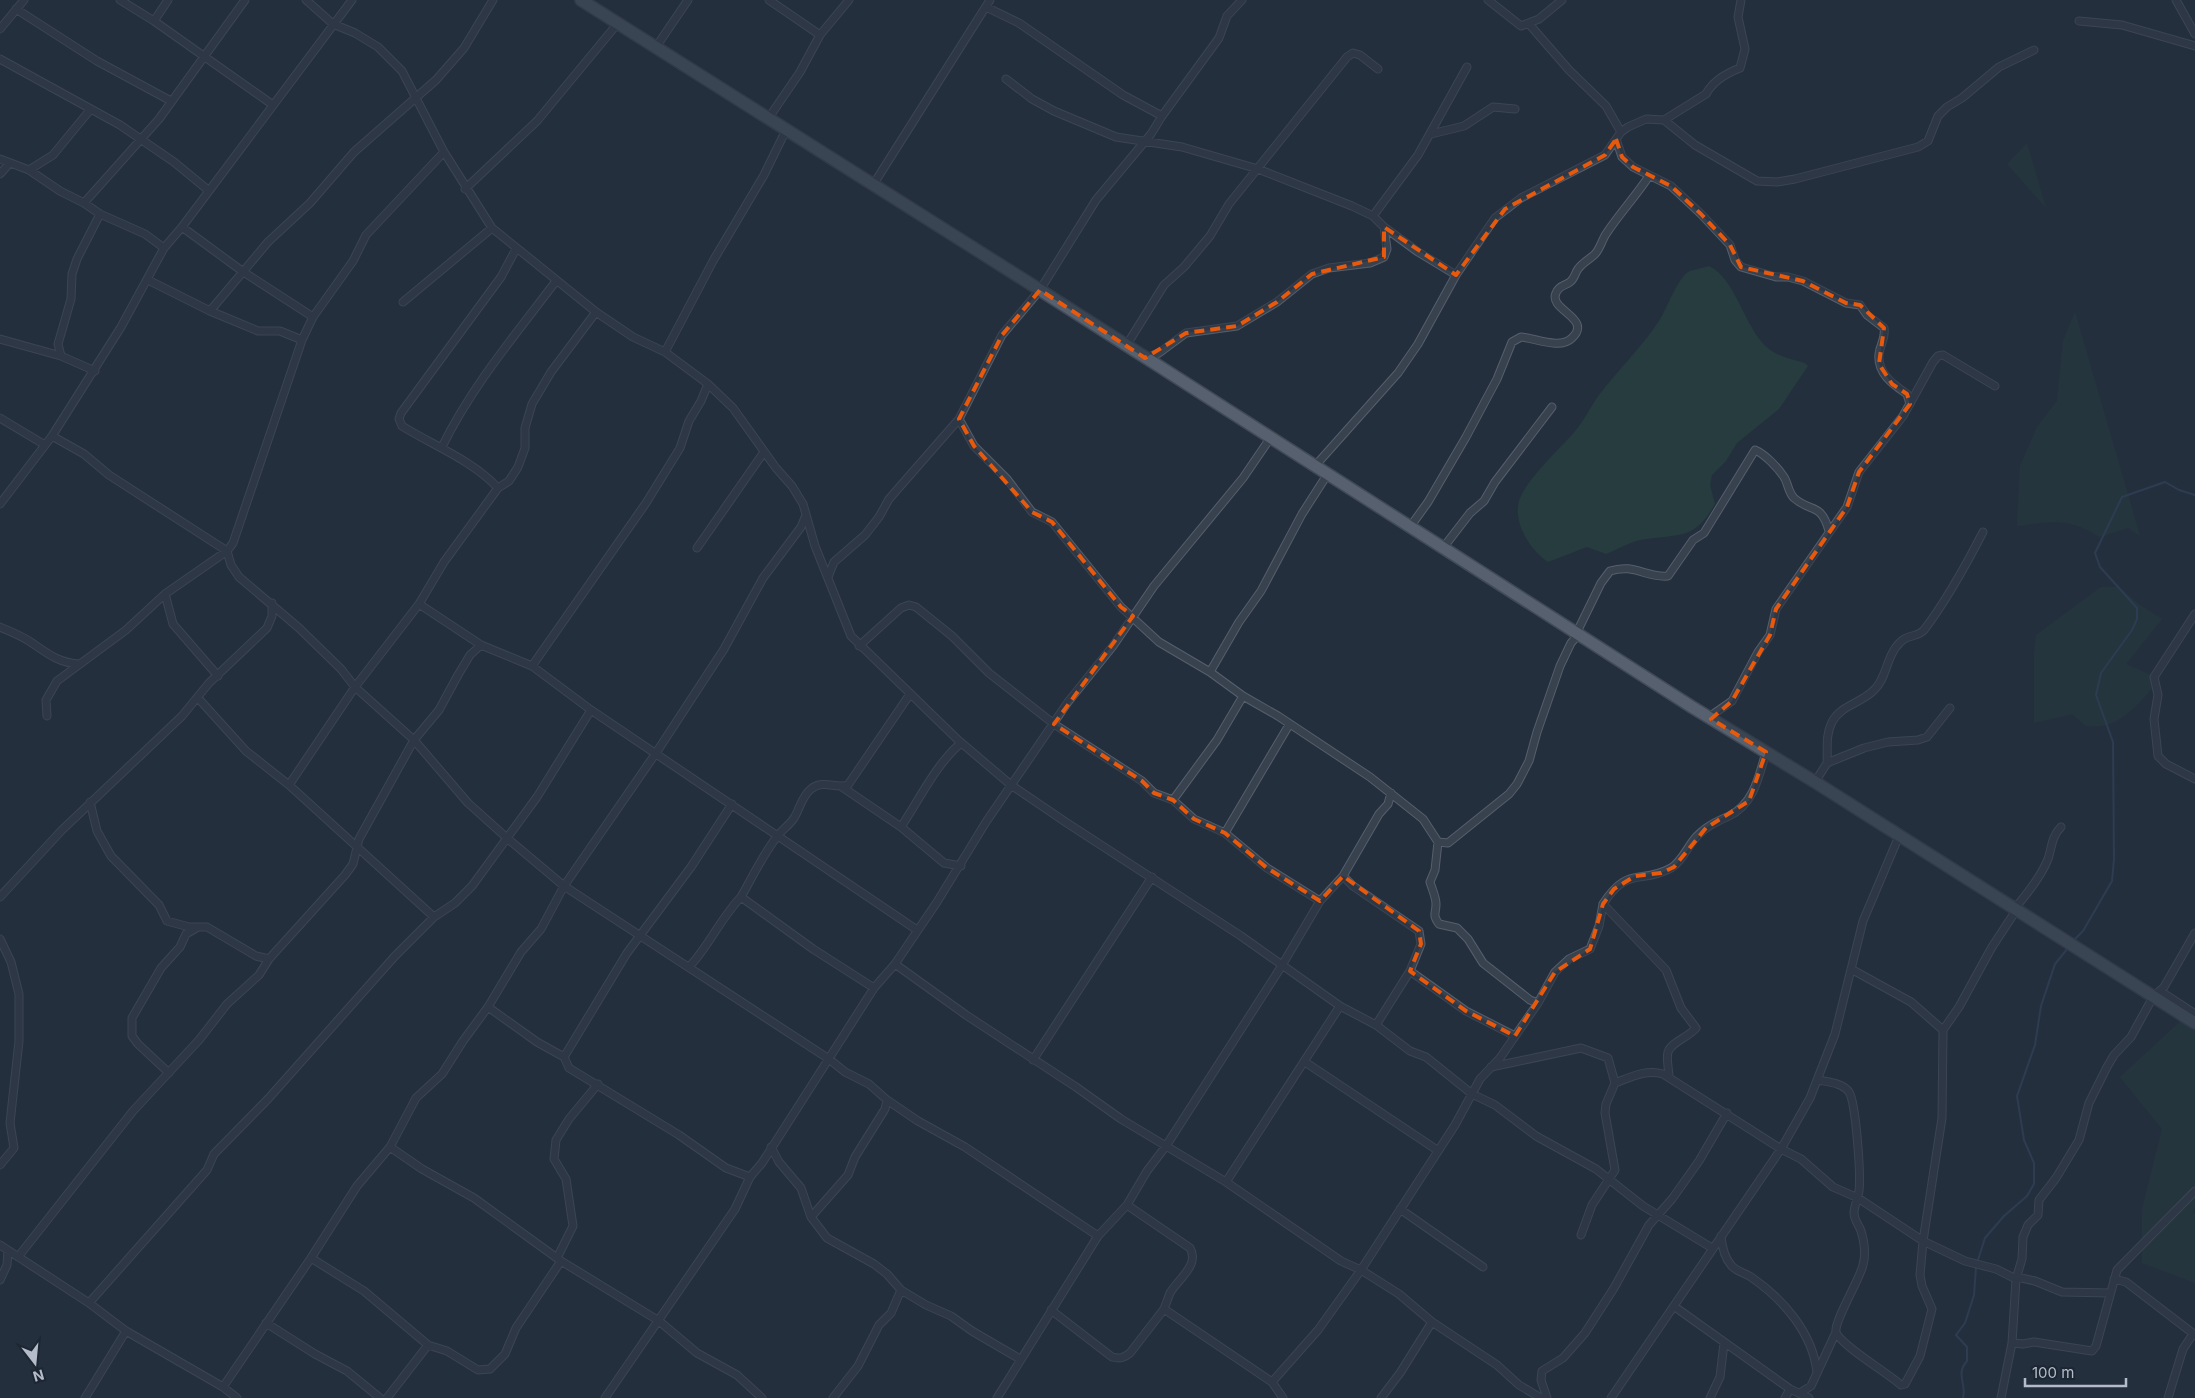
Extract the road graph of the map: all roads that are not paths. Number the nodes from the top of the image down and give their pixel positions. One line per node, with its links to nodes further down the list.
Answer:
1 (24, 0): 18 (street)
2 (120, 0): 19 (street)
3 (168, 0): 19 (street)
4 (245, 0): 30 (street)
5 (306, 0): 22 (street)
6 (352, 0): 22 (street)
7 (493, 0): 35 (street)
8 (581, 0): 21 (main road)
9 (688, 0): 28 (street)
10 (769, 0): 26 (street)
11 (1242, 0): 40 (street)
12 (1488, 0): 23 (street)
13 (1562, 0): 23 (street)
14 (1741, 0): 42 (street)
15 (2176, 0): 25 (street)
16 (845, 1): 26 (street)
17 (988, 3): 40 (street); 56 (street)
18 (16, 9): 24 (street); 36 (street)
19 (154, 21): 30 (street)
20 (2079, 21): 27 (street)
21 (618, 23): 28 (main road); 57 (street)
22 (333, 24): 35 (street); 37 (street)
23 (1529, 24): 44 (street)
24 (0, 29)
25 (2195, 34)
26 (820, 35): 41 (street)
27 (2195, 46)
28 (656, 47): 41 (main road)
29 (2034, 50): 42 (street)
30 (205, 58): 36 (street); 37 (street)
31 (0, 59): 39 (street)
32 (1467, 67): 45 (street)
33 (1378, 69): 52 (street)
34 (1006, 79): 48 (street)
35 (415, 96): 49 (street); 67 (street)
36 (171, 101): 47 (street)
37 (273, 105): 58 (street)
38 (1515, 109): 45 (street)
39 (90, 110): 47 (street); 53 (street)
40 (1162, 116): 48 (street)
41 (768, 120): 43 (main road)
42 (1664, 120): 44 (street)
43 (786, 130): 56 (main road); 79 (street)
44 (1621, 132): 46 (street)
45 (1431, 134): 61 (street)
46 (1616, 138): 55 (street); 68 (street)
47 (141, 139): 58 (street); 59 (street)
48 (1144, 143): 52 (street); 71 (street)
49 (444, 152): 57 (street); 75 (street)
50 (0, 159): 51 (street)
51 (9, 164): 53 (street); 54 (street)
52 (1258, 169): 61 (street); 78 (street)
53 (29, 170): 59 (street)
54 (0, 174)
55 (1649, 176): 85 (street); 99 (street)
56 (873, 186): 71 (main road)
57 (466, 189): 64 (street)
58 (208, 190): 62 (street)
59 (84, 202): 60 (street)
60 (100, 214): 65 (street); 80 (street)
61 (1373, 216): 63 (street)
62 (182, 227): 65 (street); 67 (street)
63 (1384, 227): 68 (street); 81 (street)
64 (492, 228): 66 (street); 72 (street)
65 (164, 248): 69 (street)
66 (516, 249): 70 (street); 92 (street)
67 (242, 271): 73 (street); 75 (street)
68 (1456, 274): 94 (street)
69 (148, 280): 73 (street); 82 (street)
70 (556, 281): 74 (street); 92 (street)
71 (1040, 290): 78 (main road); 88 (street)
72 (403, 302)
73 (210, 311): 77 (street)
74 (596, 312): 79 (street); 96 (street)
75 (313, 317): 77 (street)
76 (0, 339): 80 (street)
77 (302, 340): 104 (street)
78 (1126, 346): 81 (main road)
79 (665, 352): 83 (street)
80 (61, 356): 82 (street)
81 (1145, 358): 90 (main road)
82 (94, 370): 89 (street)
83 (708, 384): 93 (street); 116 (street)
84 (1995, 386): 85 (street)
85 (1910, 404): 100 (street)
86 (1552, 408): 103 (street)
87 (0, 418): 91 (street)
88 (959, 419): 105 (street); 110 (street)
89 (52, 436): 91 (street); 104 (street)
90 (1271, 438): 94 (main road); 110 (street)
91 (45, 445): 97 (street)
92 (442, 447): 96 (street)
93 (764, 452): 98 (street); 102 (street)
94 (1315, 466): 95 (main road)
95 (1327, 474): 99 (main road); 117 (street)
96 (498, 488): 108 (street)
97 (0, 504)
98 (806, 515): 105 (street); 132 (street)
99 (1410, 527): 103 (main road)
100 (1830, 531): 112 (street); 126 (street)
101 (1983, 532): 133 (street)
102 (697, 548)
103 (1443, 548): 112 (main road)
104 (227, 551): 106 (street); 107 (street)
105 (828, 577): 114 (street)
106 (165, 594): 115 (street); 118 (street)
107 (272, 603): 118 (street); 119 (street)
108 (419, 604): 113 (street); 119 (street)
109 (2195, 614): 134 (street)
110 (1134, 616): 117 (street); 127 (street)
111 (0, 626): 115 (street)
112 (1578, 633): 126 (main road); 149 (street)
113 (481, 645): 116 (street); 129 (street)
114 (859, 646): 120 (street); 127 (street)
115 (78, 664): 125 (street)
116 (532, 666): 124 (street)
117 (1210, 672): 121 (street)
118 (218, 676): 122 (street)
119 (355, 687): 129 (street); 136 (street)
120 (910, 694): 130 (street); 138 (street)
121 (1243, 696): 128 (street); 140 (street)
122 (198, 698): 136 (street); 141 (street)
123 (1950, 708): 133 (street)
124 (591, 710): 132 (street); 148 (street)
125 (47, 716)
126 (1709, 717): 131 (main road)
127 (1054, 724): 137 (street); 140 (street)
128 (1289, 725): 139 (street); 145 (street)
129 (414, 740): 148 (street); 150 (street)
130 (961, 743): 137 (street); 143 (street)
131 (1766, 752): 135 (main road); 158 (street)
132 (656, 753): 142 (street); 154 (street)
133 (1827, 763): 135 (street)
134 (2195, 779)
135 (1815, 782): 147 (main road)
136 (289, 785): 150 (street)
137 (1011, 785): 151 (street); 153 (street)
138 (842, 787): 143 (street); 146 (street)
139 (1391, 793): 149 (street); 152 (street)
140 (1173, 800): 145 (street)
141 (90, 802): 155 (street); 161 (street)
142 (732, 804): 146 (street); 163 (street)
143 (901, 827): 151 (street)
144 (2061, 827): 159 (street)
145 (1225, 833): 157 (street)
146 (777, 836): 156 (street); 162 (street)
147 (1899, 836): 159 (main road); 170 (street)
148 (508, 839): 154 (street); 160 (street)
149 (1438, 842): 174 (street)
150 (358, 846): 160 (street); 166 (street)
151 (961, 866): 162 (street)
152 (1343, 876): 157 (street); 171 (street)
153 (1152, 877): 168 (street); 184 (street)
154 (564, 886): 163 (street); 176 (street)
155 (0, 897)
156 (741, 897): 169 (street); 172 (street)
157 (1320, 901): 168 (street)
158 (1603, 904): 174 (street); 188 (street)
159 (2016, 909): 173 (main road); 180 (street)
160 (434, 917): 227 (street)
161 (198, 927): 166 (street); 187 (street)
162 (917, 930): 167 (street)
163 (640, 934): 169 (street); 182 (street)
164 (2194, 938): 173 (street)
165 (0, 939): 200 (street)
166 (269, 959): 187 (street)
167 (895, 964): 172 (street); 184 (street)
168 (1281, 966): 175 (street); 195 (street)
169 (689, 967): 183 (street)
170 (1851, 969): 180 (street); 189 (street)
171 (1410, 971): 179 (street); 181 (street)
172 (874, 988): 183 (street)
173 (2157, 994): 177 (street); 178 (main road); 222 (street)
174 (1538, 1003): 181 (street)
175 (1340, 1006): 179 (street); 185 (street)
176 (488, 1007): 182 (street); 196 (street)
177 (2195, 1014)
178 (2195, 1023)
179 (1376, 1025): 192 (street)
180 (1943, 1030): 213 (street)
181 (1515, 1036): 186 (street)
182 (564, 1058): 191 (street)
183 (829, 1059): 193 (street); 197 (street)
184 (1033, 1060): 195 (street)
185 (1305, 1062): 199 (street); 203 (street)
186 (1491, 1068): 190 (street); 192 (street)
187 (169, 1072): 217 (street)
188 (1669, 1077): 190 (street); 194 (street)
189 (1818, 1080): 198 (street); 205 (street)
190 (1615, 1083): 202 (street)
191 (598, 1084): 201 (street); 219 (street)
192 (1472, 1094): 199 (street); 202 (street)
193 (887, 1100): 209 (street); 211 (street)
194 (1727, 1113): 198 (street); 208 (street)
195 (1166, 1146): 203 (street); 206 (street)
196 (390, 1147): 218 (street); 219 (street)
197 (771, 1147): 201 (street); 209 (street)
198 (1781, 1149): 205 (street); 212 (street)
199 (1437, 1150): 207 (street)
200 (0, 1165)
201 (750, 1177): 231 (street)
202 (1610, 1181): 208 (street); 210 (street)
203 (1226, 1182): 221 (street)
204 (2195, 1191): 223 (street)
205 (1858, 1198): 213 (street); 235 (street)
206 (1127, 1205): 211 (street); 229 (street)
207 (1400, 1209): 220 (street); 221 (street)
208 (1658, 1214): 215 (street); 257 (street)
209 (811, 1217): 225 (street)
210 (1581, 1235)
211 (1098, 1236): 230 (street)
212 (1721, 1236): 215 (street); 241 (street)
213 (1923, 1241): 222 (street); 235 (street)
214 (0, 1245): 216 (street)
215 (1712, 1248): 228 (street)
216 (8, 1251): 217 (street); 224 (street)
217 (18, 1258): 227 (street)
218 (311, 1258): 233 (street); 239 (street)
219 (559, 1259): 231 (street); 239 (street)
220 (1483, 1267)
221 (1361, 1270): 232 (street); 242 (street)
222 (2016, 1278): 226 (street); 238 (street)
223 (2114, 1279): 226 (street); 236 (street)
224 (0, 1280)
225 (901, 1290): 240 (street); 252 (street)
226 (2110, 1293): 238 (street)
227 (89, 1303): 234 (street)
228 (1675, 1307): 237 (street); 258 (street)
229 (1164, 1309): 230 (street); 242 (street)
230 (1051, 1310): 240 (street)
231 (659, 1322): 250 (street); 251 (street)
232 (1432, 1322): 255 (street); 256 (street)
233 (266, 1323): 243 (street); 248 (street)
234 (126, 1331): 243 (street); 246 (street)
235 (1836, 1332): 241 (street)
236 (2194, 1334): 263 (street)
237 (1724, 1343): 244 (street); 259 (street)
238 (2012, 1343): 262 (street)
239 (428, 1345): 249 (street)
240 (1020, 1359): 253 (street)
241 (1818, 1373): 245 (street)
242 (1272, 1382): 254 (street)
243 (223, 1387): 247 (street)
244 (1790, 1389): 245 (street); 260 (street)
245 (1800, 1393): 261 (street)
246 (85, 1398)
247 (237, 1398)
248 (380, 1398)
249 (387, 1398)
250 (604, 1398)
251 (762, 1398)
252 (833, 1398)
253 (997, 1398)
254 (1283, 1398)
255 (1381, 1398)
256 (1542, 1398)
257 (1547, 1398)
258 (1611, 1398)
259 (1710, 1398)
260 (1785, 1398)
261 (1809, 1398)
262 (2001, 1398)
263 (2168, 1398)

